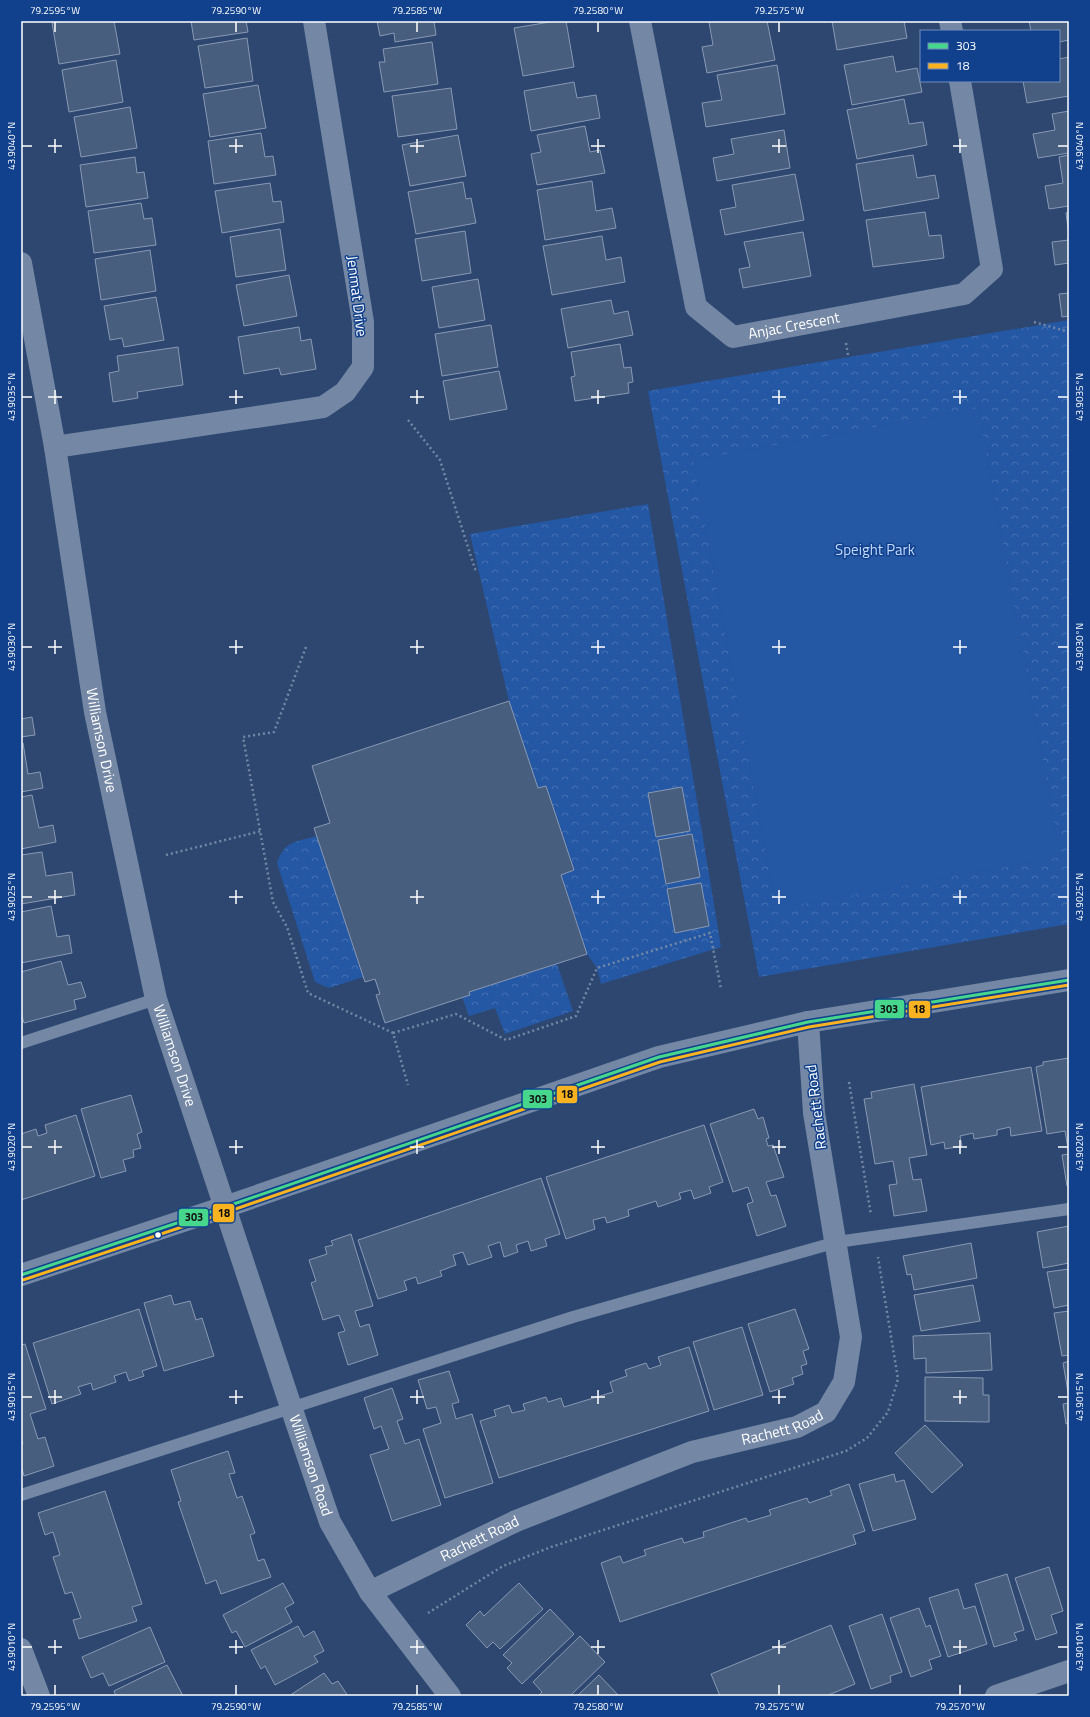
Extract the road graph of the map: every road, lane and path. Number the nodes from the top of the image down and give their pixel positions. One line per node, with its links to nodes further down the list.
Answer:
1 (314, 21): 8 (street, Jenmat Drive)
2 (640, 21): 3 (street, Anjac Crescent)
3 (960, 82)
4 (21, 263): 8 (street, Williamson Drive)
5 (1034, 322): 6 (path)
6 (1069, 332)
7 (408, 420): 9 (path)
8 (56, 447): 15 (street, Williamson Drive)
9 (478, 569)
10 (306, 647): 11 (path)
11 (261, 831): 12 (path); 17 (path)
12 (166, 855)
13 (1069, 980): 16 (street)
14 (721, 989): 17 (path)
15 (156, 999): 18 (lane); 21 (street, Williamson Drive)
16 (808, 1022): 21 (street); 24 (street, Rachett Road)
17 (393, 1033): 20 (path)
18 (21, 1043)
19 (849, 1082): 23 (path)
20 (408, 1085)
21 (226, 1207): 25 (street); 26 (street, Williamson Road)
22 (1069, 1209): 23 (lane)
23 (875, 1236): 24 (lane); 29 (path)
24 (837, 1242): 26 (lane); 28 (street, Rachett Road)
25 (21, 1275)
26 (291, 1407): 27 (lane); 28 (street, Williamson Road)
27 (21, 1495)
28 (370, 1592): 33 (street, Williamson Road)
29 (428, 1613)
30 (21, 1649): 32 (street)
31 (1069, 1672): 34 (street)
32 (38, 1696)
33 (450, 1696)
34 (996, 1696)

